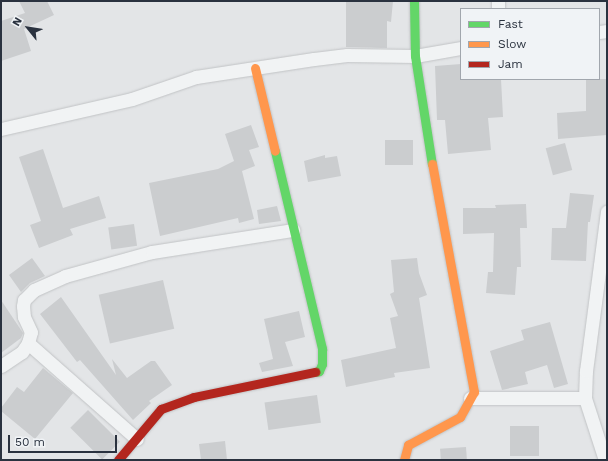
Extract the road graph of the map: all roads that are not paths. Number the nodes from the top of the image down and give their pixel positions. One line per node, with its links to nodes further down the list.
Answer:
1 (414, 1): 3 (street)
2 (460, 48): 3 (street)
3 (415, 56): 4 (street); 10 (street)
4 (255, 68): 5 (street); 7 (street)
5 (1, 129)
6 (607, 211): 11 (street)
7 (292, 230): 8 (street); 12 (street)
8 (28, 343): 9 (street); 12 (street)
9 (1, 366)
10 (470, 398): 11 (street); 14 (street)
11 (585, 398): 15 (street)
12 (137, 439): 13 (street)
13 (118, 460)
14 (404, 460)
15 (605, 460)

